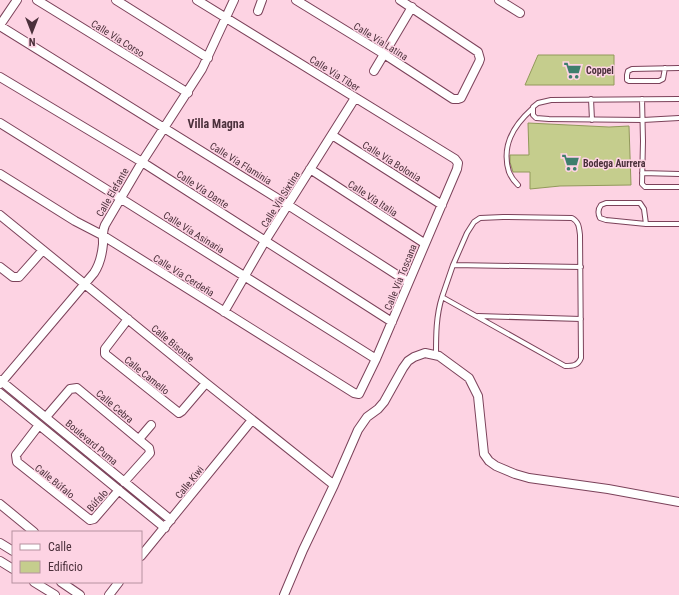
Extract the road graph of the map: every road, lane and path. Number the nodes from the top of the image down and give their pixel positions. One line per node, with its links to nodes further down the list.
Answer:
1 (17, 0): 14 (street)
2 (37, 0): 21 (street, Calle Vía Corso)
3 (116, 0): 16 (street)
4 (198, 0): 13 (street, Calle Vía Tiber)
5 (234, 0): 13 (street, Calle Elefante)
6 (262, 0): 11 (street)
7 (296, 0): 15 (street, Calle Vía Latina)
8 (400, 0): 10 (street)
9 (500, 0): 12 (street)
10 (412, 7): 15 (street); 15 (street, Calle Vía Latina)
11 (258, 11)
12 (520, 13)
13 (226, 18): 16 (street, Calle Elefante); 22 (street, Calle Vía Tiber)
14 (0, 26): 31 (street, Calle Vía Flaminia)
15 (384, 54): 19 (street)
16 (208, 58): 21 (street, Calle Elefante)
17 (665, 68): 17 (lane); 18 (lane)
18 (679, 68)
19 (374, 71)
20 (0, 77): 33 (street, Calle Vía Dante)
21 (188, 93): 31 (street, Calle Elefante)
22 (355, 98): 32 (street, Calle Vía Sixtina); 34 (street, Calle Vía Tiber)
23 (591, 99): 24 (lane); 26 (lane); 28 (lane)
24 (642, 99): 25 (lane); 29 (lane)
25 (679, 99)
26 (532, 110): 28 (lane); 39 (lane)
27 (679, 118): 29 (lane)
28 (592, 120): 29 (lane)
29 (643, 120): 37 (lane)
30 (0, 123): 41 (street, Calle Vía Asinaria)
31 (165, 128): 33 (street, Calle Elefante); 42 (street, Calle Vía Flaminia)
32 (332, 135): 35 (street, Calle Vía Sixtina); 43 (street, Calle Vía Bolonia)
33 (142, 162): 41 (street, Calle Elefante); 48 (street, Calle Vía Dante)
34 (458, 166): 43 (street, Calle Vía Toscana)
35 (310, 169): 42 (street, Calle Vía Sixtina); 49 (street, Calle Vía Italia)
36 (0, 174): 47 (street, Calle Vía Cerdeña)
37 (642, 174): 38 (lane); 40 (lane)
38 (679, 174)
39 (518, 186)
40 (679, 187)
41 (120, 198): 47 (street, Calle Elefante); 54 (street, Calle Vía Asinaria)
42 (288, 204): 48 (street, Calle Vía Sixtina); 55 (street, Calle Vía Flaminia)
43 (442, 205): 49 (street, Calle Vía Toscana)
44 (0, 215): 50 (street, Calle Bisonte)
45 (646, 224): 45 (lane); 46 (lane)
46 (679, 224)
47 (102, 235): 56 (street, Calle Elefante); 58 (street, Calle Vía Cerdeña)
48 (265, 241): 54 (street, Calle Vía Sixtina); 62 (street, Calle Vía Dante)
49 (424, 243): 55 (street, Calle Vía Toscana)
50 (43, 250): 52 (street); 56 (street, Calle Bisonte)
51 (453, 265): 53 (lane); 53 (lane); 57 (lane)
52 (0, 267)
53 (581, 267): 61 (lane)
54 (245, 276): 58 (street, Calle Vía Sixtina); 64 (street, Calle Vía Asinaria)
55 (408, 282): 62 (street, Calle Vía Toscana)
56 (84, 283): 60 (street, Calle Bisonte); 65 (street, Calle Elefante)
57 (442, 297): 59 (lane); 63 (lane)
58 (224, 312): 68 (street, Calle Vía Cerdeña)
59 (476, 316): 61 (lane); 61 (lane)
60 (128, 319): 66 (street, Calle Bisonte); 66 (street, Calle Camello)
61 (582, 319)
62 (392, 322): 64 (street, Calle Vía Toscana)
63 (436, 355): 75 (street); 77 (street)
64 (376, 360): 68 (street, Calle Vía Toscana)
65 (1, 382): 69 (street, Boulevard Puma)
66 (206, 383): 70 (street, Calle Bisonte)
67 (0, 393): 71 (street, Boulevard Puma)
68 (357, 394)
69 (46, 417): 73 (street, Calle Cebra); 74 (street, Boulevard Puma)
70 (252, 420): 75 (street, Calle Bisonte); 80 (street, Calle Kiwi)
71 (39, 425): 76 (street, Boulevard Puma); 79 (street, Calle Búfalo)
72 (151, 425): 73 (street)
73 (139, 439): 74 (street, Calle Cebra)
74 (124, 482): 80 (street, Boulevard Puma)
75 (334, 485): 94 (street)
76 (119, 490): 79 (street, Búfalo); 81 (street, Boulevard Puma)
77 (679, 502)
78 (0, 504): 82 (street)
79 (87, 519)
80 (171, 520): 81 (street, Calle Kiwi)
81 (165, 528): 85 (street, Calle Kiwi)
82 (33, 531)
83 (0, 542): 84 (street)
84 (12, 550)
85 (142, 555)
86 (0, 561): 87 (street)
87 (12, 568)
88 (36, 583): 91 (street)
89 (62, 583): 92 (street)
90 (118, 583): 93 (street)
91 (54, 595)
92 (80, 595)
93 (108, 595)
94 (284, 595)

